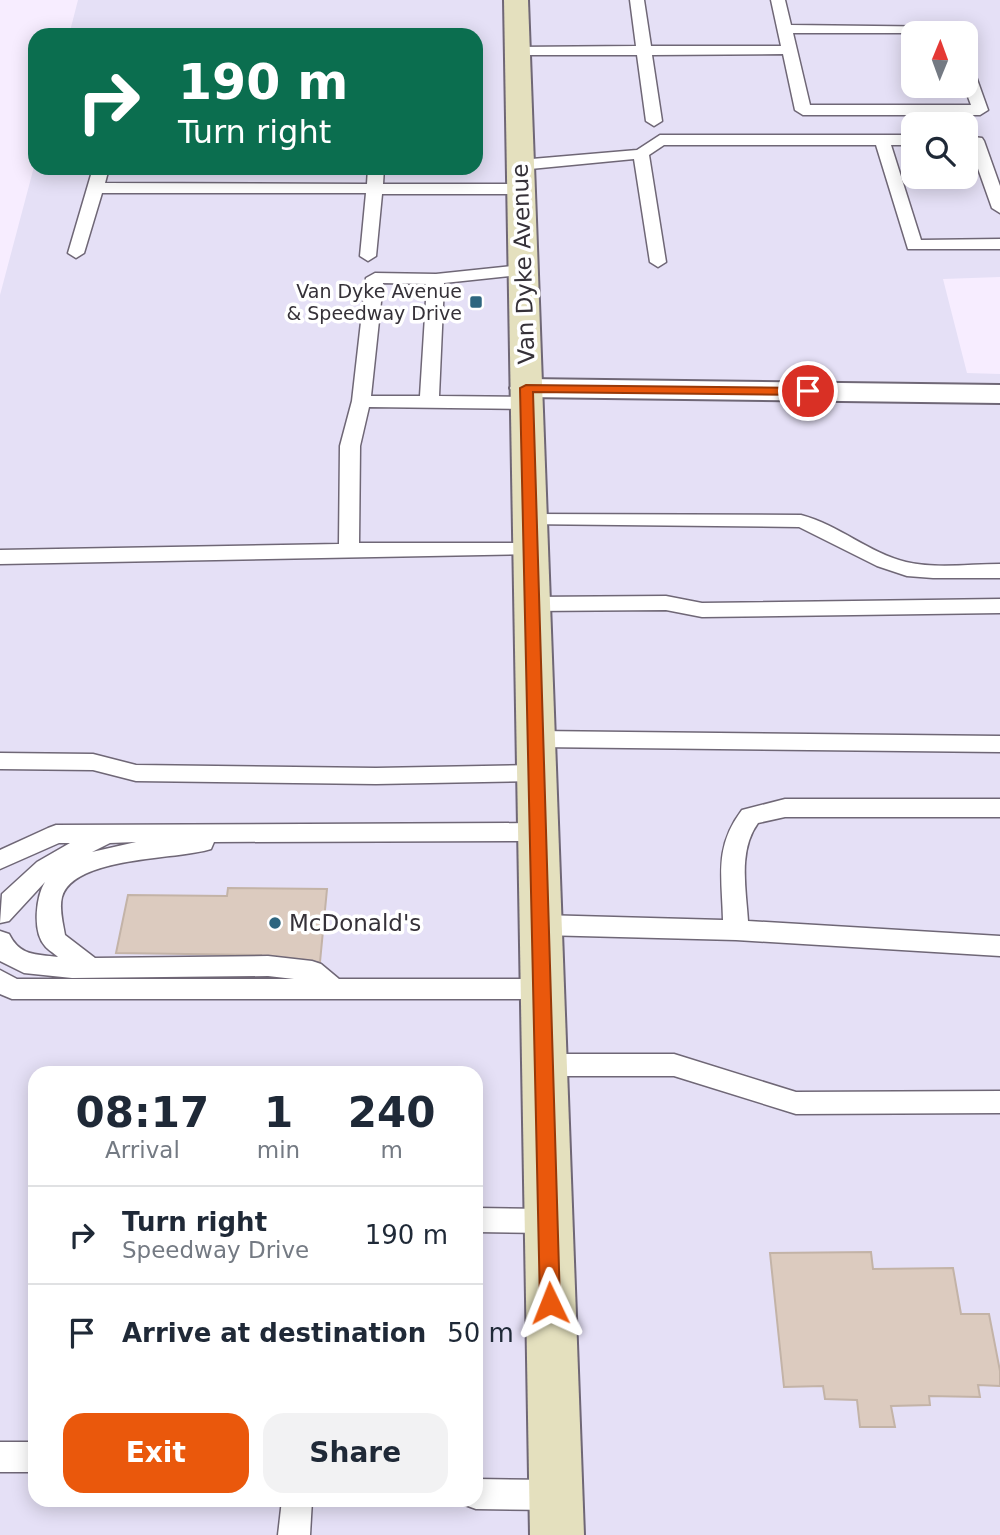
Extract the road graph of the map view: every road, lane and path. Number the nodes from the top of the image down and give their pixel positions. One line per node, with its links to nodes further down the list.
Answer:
1 (516, 0): 7 (main road, Van Dyke Avenue)
2 (637, 0): 8 (lane)
3 (778, 0): 4 (lane)
4 (784, 29): 5 (lane); 6 (lane)
5 (901, 30)
6 (789, 50): 8 (lane); 9 (lane)
7 (516, 51): 8 (lane); 17 (main road, Van Dyke Avenue)
8 (645, 51): 10 (lane)
9 (976, 98)
10 (654, 121)
11 (881, 140): 12 (lane); 14 (lane); 21 (lane)
12 (901, 141)
13 (978, 147): 20 (lane)
14 (641, 153): 17 (lane); 24 (lane)
15 (99, 175): 18 (lane)
16 (376, 175): 19 (lane)
17 (520, 177): 19 (lane); 25 (main road, Van Dyke Avenue)
18 (95, 188): 19 (lane); 22 (lane)
19 (375, 188): 23 (lane)
20 (1000, 208)
21 (1000, 244)
22 (76, 253)
23 (368, 256)
24 (658, 261)
25 (522, 270): 26 (lane); 28 (main road, Van Dyke Avenue)
26 (436, 279): 29 (lane); 30 (lane)
27 (1000, 394): 28 (street)
28 (527, 396): 30 (lane); 31 (main road, Van Dyke Avenue)
29 (361, 401): 30 (lane); 32 (lane)
30 (429, 402)
31 (529, 535): 32 (lane); 34 (lane); 35 (main road, Van Dyke Avenue)
32 (349, 550): 33 (lane)
33 (0, 556)
34 (1000, 570)
35 (530, 604): 36 (lane); 38 (main road, Van Dyke Avenue)
36 (1000, 606)
37 (1000, 744): 38 (lane)
38 (537, 756): 39 (lane); 41 (main road, Van Dyke Avenue)
39 (0, 761)
40 (1000, 808): 47 (lane)
41 (540, 832): 42 (lane); 46 (main road, Van Dyke Avenue)
42 (236, 833): 43 (lane); 50 (lane)
43 (106, 834): 44 (lane); 45 (lane)
44 (0, 860)
45 (0, 914)
46 (541, 925): 47 (lane); 53 (main road, Van Dyke Avenue)
47 (736, 930): 49 (lane)
48 (0, 941): 50 (lane)
49 (1000, 946)
50 (89, 967): 52 (lane)
51 (0, 980): 52 (lane)
52 (334, 989): 53 (lane)
53 (543, 989): 54 (main road, Van Dyke Avenue)
54 (545, 1065): 55 (lane); 57 (main road, Van Dyke Avenue)
55 (1000, 1102)
56 (483, 1220): 57 (lane)
57 (547, 1221): 61 (main road, Van Dyke Avenue)
58 (0, 1457): 59 (lane)
59 (28, 1457)
60 (483, 1494): 61 (lane)
61 (556, 1494): 64 (main road, Van Dyke Avenue)
62 (296, 1507): 63 (lane)
63 (294, 1535)
64 (557, 1535)

